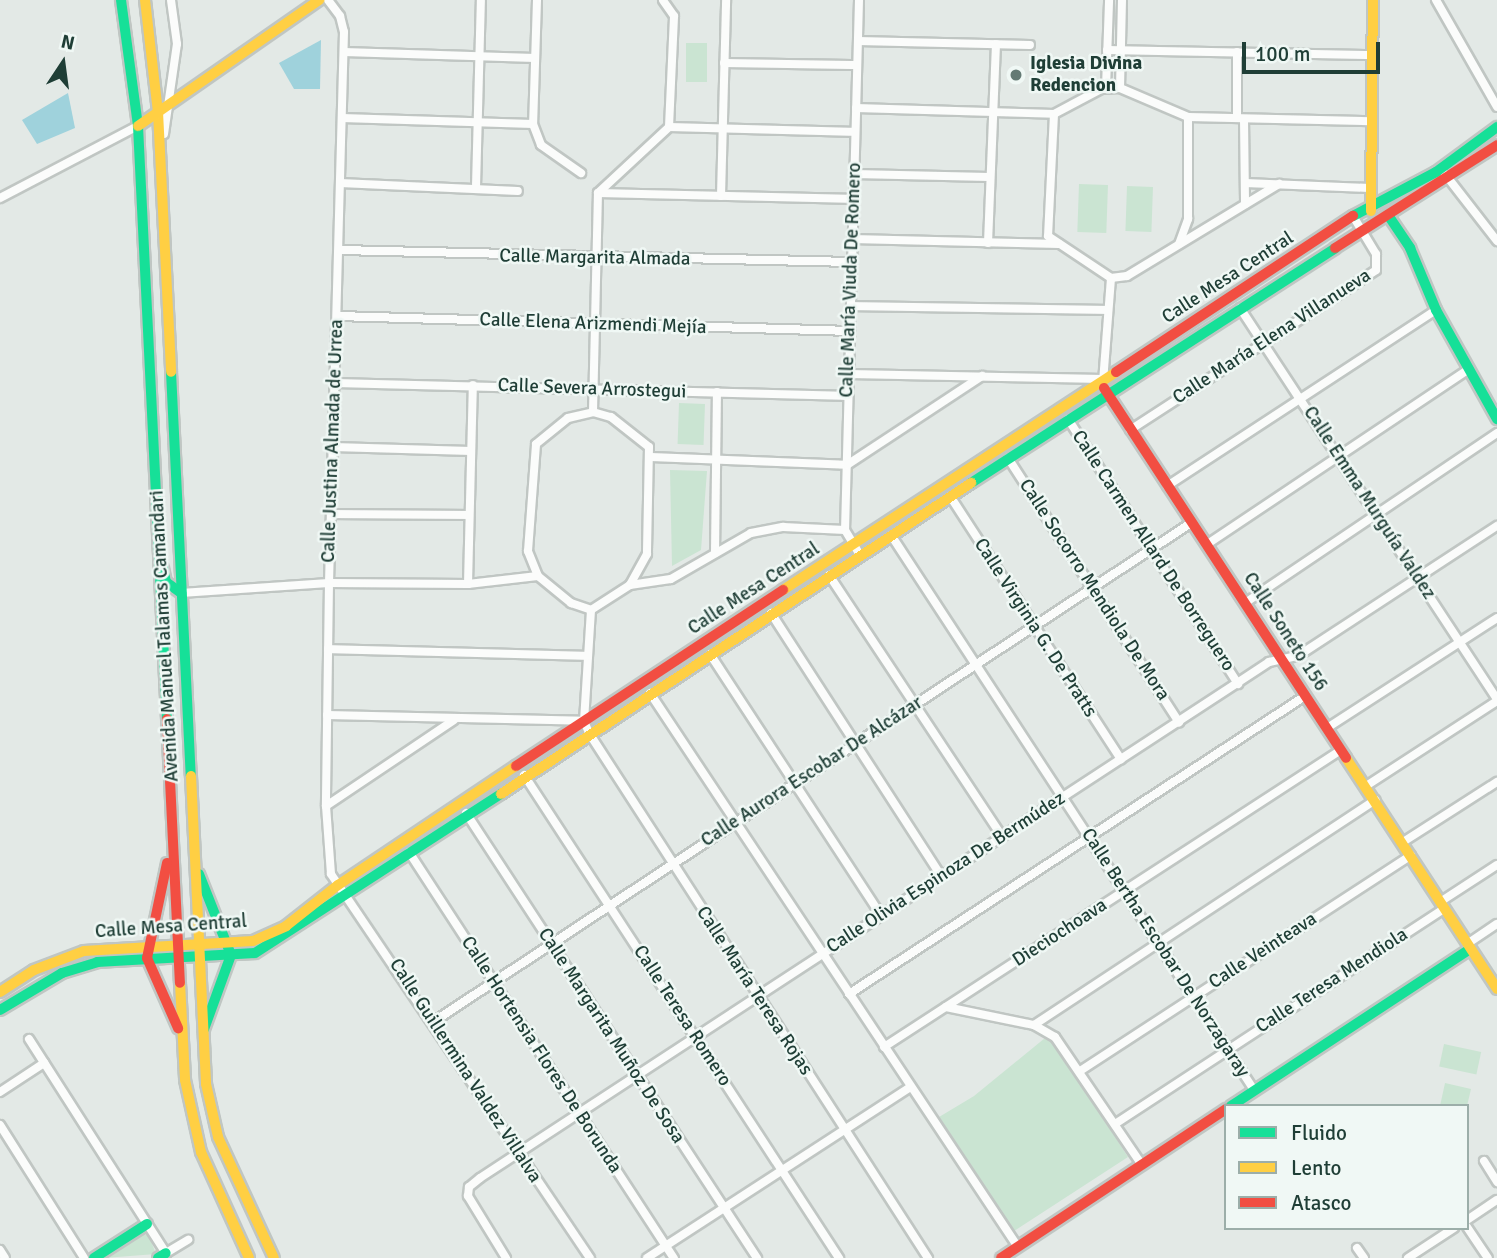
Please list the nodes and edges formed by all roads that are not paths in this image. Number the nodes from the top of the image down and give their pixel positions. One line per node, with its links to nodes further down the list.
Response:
1 (121, 0): 41 (main road, Avenida Manuel Talamas Camandari)
2 (145, 0): 32 (main road, Avenida Manuel Talamas Camandari)
3 (171, 0): 29 (street)
4 (319, 0): 29 (main road)
5 (328, 0): 20 (street, Calle Justina Almada de Urrea)
6 (481, 0): 23 (street)
7 (537, 0): 24 (street)
8 (663, 0): 42 (street)
9 (726, 0): 25 (street)
10 (859, 0): 15 (street, Calle María Viuda De Romero)
11 (1109, 0): 18 (street)
12 (1122, 0): 19 (street)
13 (1373, 0): 22 (main road)
14 (1436, 0): 30 (street)
15 (858, 41): 16 (street); 26 (street, Calle María Viuda De Romero)
16 (996, 44): 17 (street); 33 (street)
17 (1030, 45)
18 (1107, 50): 19 (street); 27 (street)
19 (1121, 50): 21 (street); 28 (street)
20 (344, 52): 23 (street); 36 (street, Calle Justina Almada de Urrea)
21 (1237, 52): 22 (street); 37 (street)
22 (1372, 55): 38 (main road)
23 (480, 56): 24 (street); 39 (street)
24 (535, 58): 40 (street)
25 (724, 63): 26 (street); 44 (street)
26 (857, 65): 31 (street, Calle María Viuda De Romero)
27 (1106, 88): 28 (street); 34 (street)
28 (1120, 88): 35 (street)
29 (168, 105): 32 (main road); 47 (street)
30 (1497, 107)
31 (856, 108): 33 (street); 45 (street, Calle María Viuda De Romero)
32 (158, 112): 41 (main road); 47 (main road, Avenida Manuel Talamas Camandari)
33 (992, 112): 34 (street); 51 (street)
34 (1054, 114): 72 (street)
35 (1188, 117): 37 (street); 73 (street)
36 (342, 118): 39 (street); 53 (street, Calle Justina Almada de Urrea)
37 (1241, 118): 38 (street); 54 (street)
38 (1370, 121): 57 (main road)
39 (477, 123): 40 (street); 56 (street)
40 (533, 124): 49 (street)
41 (138, 126): 61 (street); 117 (main road, Avenida Manuel Talamas Camandari)
42 (669, 127): 44 (street); 59 (street)
43 (1497, 127): 48 (main road, Calle Mesa Central)
44 (722, 129): 45 (street); 60 (street)
45 (855, 132): 50 (street, Calle María Viuda De Romero)
46 (1497, 145): 52 (main road, Calle Mesa Central)
47 (160, 158): 131 (main road, Avenida Manuel Talamas Camandari)
48 (1441, 169): 52 (street); 64 (main road, Calle Mesa Central)
49 (581, 173)
50 (854, 174): 51 (street); 62 (street, Calle María Viuda De Romero)
51 (989, 177): 71 (street)
52 (1448, 179): 65 (main road, Calle Mesa Central); 70 (street)
53 (340, 183): 56 (street); 74 (street, Calle Justina Almada de Urrea)
54 (1245, 183): 55 (street); 63 (street)
55 (1279, 184): 57 (street); 63 (street)
56 (476, 187): 58 (street)
57 (1369, 188): 64 (main road)
58 (518, 191)
59 (598, 193): 60 (street); 75 (street)
60 (721, 196): 62 (street)
61 (0, 198)
62 (853, 199): 69 (street, Calle María Viuda De Romero)
63 (1245, 204): 73 (street)
64 (1370, 206): 66 (main road, Calle Mesa Central); 67 (main road)
65 (1388, 215): 67 (main road, Calle Mesa Central); 81 (main road)
66 (1353, 216): 68 (street); 89 (main road, Calle Mesa Central)
67 (1372, 222): 68 (main road, Calle Mesa Central)
68 (1360, 228): 79 (main road, Calle Mesa Central); 85 (street, Calle María Elena Villanueva)
69 (852, 239): 71 (street); 76 (street, Calle María Viuda De Romero)
70 (1497, 241)
71 (988, 243): 72 (street)
72 (1059, 244): 77 (street)
73 (1179, 244): 77 (street)
74 (339, 250): 75 (street, Calle Margarita Almada); 82 (street, Calle Justina Almada de Urrea)
75 (597, 259): 76 (street, Calle Margarita Almada); 83 (street)
76 (852, 262): 78 (street, Calle María Viuda De Romero)
77 (1111, 278): 80 (street, Calle Soneto 156)
78 (851, 306): 80 (street); 84 (street, Calle María Viuda De Romero)
79 (1240, 308): 85 (street, Calle Emma Murguía Valdez); 94 (main road, Calle Mesa Central)
80 (1107, 310): 89 (street, Calle Soneto 156)
81 (1436, 310): 86 (main road); 96 (street)
82 (337, 316): 83 (street, Calle Elena Arizmendi Mejía); 90 (street, Calle Justina Almada de Urrea)
83 (595, 325): 84 (street, Calle Elena Arizmendi Mejía); 92 (street)
84 (850, 331): 87 (street, Calle María Viuda De Romero)
85 (1265, 343): 96 (street, Calle Emma Murguía Valdez); 100 (street, Calle María Elena Villanueva)
86 (1467, 370): 99 (main road); 106 (street)
87 (849, 374): 88 (street); 95 (street, Calle María Viuda De Romero)
88 (982, 376): 89 (street); 108 (street)
89 (1103, 380): 94 (main road, Calle Soneto 156); 119 (main road, Calle Mesa Central)
90 (335, 383): 91 (street, Calle Severa Arrostegui); 102 (street, Calle Justina Almada de Urrea)
91 (473, 386): 92 (street, Calle Severa Arrostegui); 103 (street)
92 (594, 392): 93 (street, Calle Severa Arrostegui); 97 (street)
93 (717, 392): 95 (street, Calle Severa Arrostegui); 107 (street)
94 (1106, 394): 98 (main road, Calle Mesa Central); 100 (main road, Calle Soneto 156)
95 (848, 397): 108 (street, Calle María Viuda De Romero)
96 (1302, 401): 106 (street, Calle Emma Murguía Valdez); 109 (street)
97 (593, 412): 104 (street); 125 (street)
98 (1068, 419): 105 (main road, Calle Mesa Central); 121 (street, Calle Carmen Allard De Borreguero)
99 (1497, 419)
100 (1130, 430): 109 (main road, Calle Soneto 156)
101 (1497, 433): 112 (street)
102 (333, 447): 103 (street); 111 (street, Calle Justina Almada de Urrea)
103 (471, 451): 113 (street)
104 (650, 457): 107 (street); 129 (street)
105 (1009, 458): 110 (main road, Calle Mesa Central); 130 (street, Calle Socorro Mendiola De Mora)
106 (1340, 458): 112 (street, Calle Emma Murguía Valdez); 120 (street)
107 (717, 460): 108 (street); 122 (street)
108 (846, 465): 116 (street, Calle María Viuda De Romero)
109 (1167, 486): 114 (main road, Calle Soneto 156)
110 (950, 496): 118 (main road, Calle Mesa Central); 136 (street, Calle Virginia G. De Pratts)
111 (331, 514): 113 (street); 127 (street, Calle Justina Almada de Urrea)
112 (1377, 514): 126 (street, Calle Emma Murguía Valdez); 132 (street)
113 (469, 515): 128 (street)
114 (1191, 523): 120 (main road, Calle Soneto 156); 121 (street, Calle Aurora Escobar De Alcázar)
115 (1497, 526): 126 (street, Calle Olivia Espinoza De Bermúdez)
116 (845, 530): 119 (street, Calle María Viuda De Romero); 122 (street)
117 (156, 534): 131 (main road); 170 (main road, Avenida Manuel Talamas Camandari)
118 (891, 534): 123 (main road, Calle Mesa Central); 142 (street, Calle Bertha Escobar De Norzagaray)
119 (853, 545): 123 (street, Calle María Viuda De Romero); 150 (main road, Calle Mesa Central)
120 (1206, 545): 132 (main road, Calle Soneto 156)
121 (1150, 549): 130 (street, Calle Aurora Escobar De Alcázar); 143 (street, Calle Carmen Allard De Borreguero)
122 (715, 553): 129 (street)
123 (860, 555): 124 (main road, Calle Mesa Central)
124 (829, 575): 134 (main road, Calle Mesa Central); 147 (street)
125 (538, 576): 128 (street); 133 (street)
126 (1417, 578): 137 (street, Calle Emma Murguía Valdez); 141 (street, Calle Olivia Espinoza De Bermúdez)
127 (329, 583): 128 (street); 131 (street); 138 (street, Calle Justina Almada de Urrea)
128 (468, 584)
129 (630, 585): 133 (street)
130 (1091, 589): 136 (street, Calle Aurora Escobar De Alcázar); 151 (street, Calle Socorro Mendiola De Mora)
131 (181, 593): 169 (main road, Avenida Manuel Talamas Camandari)
132 (1245, 603): 141 (main road, Calle Soneto 156)
133 (591, 610): 140 (street)
134 (771, 613): 139 (main road, Calle Mesa Central); 154 (street)
135 (1497, 618): 137 (street)
136 (1034, 626): 142 (street, Calle Aurora Escobar De Alcázar); 156 (street, Calle Virginia G. De Pratts)
137 (1461, 643): 146 (street, Calle Emma Murguía Valdez); 152 (street)
138 (328, 649): 140 (street); 148 (street, Calle Justina Almada de Urrea)
139 (710, 654): 144 (main road, Calle Mesa Central); 159 (street)
140 (588, 656): 150 (street)
141 (1283, 661): 143 (street, Calle Olivia Espinoza De Bermúdez); 145 (main road, Calle Soneto 156)
142 (974, 665): 147 (street, Calle Aurora Escobar De Alcázar); 161 (street, Calle Bertha Escobar De Norzagaray)
143 (1238, 684): 151 (street, Calle Olivia Espinoza De Bermúdez)
144 (650, 693): 153 (main road, Calle Mesa Central); 165 (street)
145 (1306, 696): 152 (main road, Calle Soneto 156); 167 (street)
146 (1497, 700): 160 (street)
147 (916, 704): 154 (street, Calle Aurora Escobar De Alcázar); 166 (street)
148 (327, 715): 149 (street); 163 (street, Calle Justina Almada de Urrea)
149 (454, 720): 150 (street); 163 (street)
150 (584, 722): 153 (street, Calle María Teresa Rojas); 176 (main road, Calle Mesa Central)
151 (1179, 722): 156 (street, Calle Olivia Espinoza De Bermúdez)
152 (1326, 728): 155 (main road, Calle Soneto 156)
153 (589, 733): 157 (main road, Calle Mesa Central); 173 (street, Calle María Teresa Rojas)
154 (856, 744): 159 (street, Calle Aurora Escobar De Alcázar); 175 (street)
155 (1341, 750): 160 (main road, Calle Soneto 156); 177 (street, Dieciochoava)
156 (1121, 759): 161 (street, Calle Olivia Espinoza De Bermúdez)
157 (524, 775): 164 (main road, Calle Mesa Central); 179 (street, Calle Teresa Romero)
158 (1497, 782): 168 (street)
159 (797, 783): 165 (street, Calle Aurora Escobar De Alcázar); 180 (street)
160 (1366, 786): 162 (main road, Calle Soneto 156)
161 (1062, 797): 166 (street, Calle Olivia Espinoza De Bermúdez); 167 (street, Calle Bertha Escobar De Norzagaray)
162 (1375, 800): 168 (main road, Calle Soneto 156); 184 (street)
163 (326, 806): 176 (street, Calle Justina Almada de Urrea)
164 (466, 813): 171 (main road, Calle Mesa Central); 183 (street, Calle Margarita Muñoz De Sosa)
165 (736, 822): 173 (street, Calle Aurora Escobar De Alcázar); 189 (street)
166 (1002, 836): 175 (street, Calle Olivia Espinoza De Bermúdez)
167 (1090, 836): 177 (street, Calle Bertha Escobar De Norzagaray); 198 (street)
168 (1402, 842): 172 (main road, Calle Soneto 156)
169 (192, 846): 182 (main road); 188 (main road, Avenida Manuel Talamas Camandari)
170 (170, 847): 185 (main road, Avenida Manuel Talamas Camandari); 186 (main road)
171 (409, 852): 176 (main road, Calle Mesa Central); 195 (street, Calle Hortensia Flores De Borunda)
172 (1411, 855): 178 (main road, Calle Soneto 156); 200 (street, Calle Veinteava)
173 (671, 864): 179 (street, Calle Aurora Escobar De Alcázar); 199 (street, Calle María Teresa Rojas)
174 (1497, 865): 178 (street, Calle Teresa Mendiola)
175 (941, 876): 180 (street, Calle Olivia Espinoza De Bermúdez)
176 (342, 889): 182 (main road, Calle Mesa Central); 190 (main road, Calle Mesa Central); 203 (street, Calle Guillermina Valdez Villalva)
177 (1124, 891): 184 (street, Calle Bertha Escobar De Norzagaray); 201 (street, Dieciochoava)
178 (1442, 905): 187 (main road, Calle Soneto 156); 210 (street, Calle Teresa Mendiola)
179 (609, 906): 183 (street, Calle Aurora Escobar De Alcázar); 207 (street, Calle Teresa Romero)
180 (881, 915): 189 (street, Calle Olivia Espinoza De Bermúdez)
181 (1497, 924): 187 (street)
182 (230, 943): 188 (main road, Calle Mesa Central); 190 (main road)
183 (551, 944): 195 (street, Calle Aurora Escobar De Alcázar); 213 (street, Calle Margarita Muñoz De Sosa)
184 (1158, 944): 200 (street, Calle Bertha Escobar De Norzagaray); 204 (street)
185 (176, 945): 186 (main road, Calle Mesa Central); 188 (main road, Calle Mesa Central); 191 (main road, Avenida Manuel Talamas Camandari)
186 (147, 946): 192 (main road); 193 (main road, Calle Mesa Central)
187 (1468, 946): 196 (main road, Calle Soneto 156); 215 (main road)
188 (198, 950): 190 (main road, Calle Mesa Central); 191 (main road, Calle Mesa Central); 205 (main road, Avenida Manuel Talamas Camandari)
189 (822, 954): 198 (street); 199 (street, Calle Olivia Espinoza De Bermúdez)
190 (231, 955): 205 (main road)
191 (177, 957): 192 (main road, Calle Mesa Central); 206 (main road, Avenida Manuel Talamas Camandari)
192 (147, 958): 194 (main road, Calle Mesa Central); 206 (main road)
193 (57, 960): 194 (main road); 197 (main road, Calle Mesa Central)
194 (62, 973): 202 (main road, Calle Mesa Central)
195 (493, 982): 203 (street, Calle Aurora Escobar De Alcázar); 219 (street, Calle Hortensia Flores De Borunda)
196 (1497, 989)
197 (0, 992)
198 (849, 994): 209 (street)
199 (757, 996): 207 (street, Calle Olivia Espinoza De Bermúdez); 222 (street, Calle María Teresa Rojas)
200 (1192, 998): 210 (street, Calle Bertha Escobar De Norzagaray); 212 (street, Calle Veinteava)
201 (946, 1007): 204 (street); 209 (street, Dieciochoava)
202 (0, 1010)
203 (433, 1022): 223 (street, Calle Guillermina Valdez Villalva)
204 (1034, 1025): 212 (street)
205 (202, 1034): 244 (main road, Avenida Manuel Talamas Camandari)
206 (181, 1035): 243 (main road, Avenida Manuel Talamas Camandari)
207 (695, 1036): 213 (street, Calle Olivia Espinoza De Bermúdez); 226 (street, Calle Teresa Romero)
208 (29, 1039): 211 (street)
209 (884, 1047): 214 (street)
210 (1226, 1050): 215 (street, Calle Bertha Escobar De Norzagaray); 220 (street, Calle Teresa Mendiola)
211 (44, 1063): 216 (street); 231 (street)
212 (1080, 1071): 220 (street)
213 (637, 1074): 219 (street, Calle Olivia Espinoza De Bermúdez); 229 (street, Calle Margarita Muñoz De Sosa)
214 (910, 1087): 222 (street); 236 (street)
215 (1254, 1090): 217 (main road)
216 (0, 1092)
217 (1234, 1104)
218 (1224, 1110): 225 (main road)
219 (579, 1112): 223 (street, Calle Olivia Espinoza De Bermúdez); 235 (street, Calle Hortensia Flores De Borunda)
220 (1115, 1124): 225 (street)
221 (0, 1125): 241 (street)
222 (844, 1130): 226 (street); 251 (street, Calle María Teresa Rojas)
223 (518, 1152): 245 (street, Calle Olivia Espinoza De Bermúdez); 246 (street, Calle Guillermina Valdez Villalva)
224 (1484, 1161): 227 (street)
225 (1142, 1165): 236 (main road)
226 (781, 1170): 229 (street); 250 (street, Calle Teresa Romero)
227 (1497, 1182)
228 (1497, 1200): 230 (street)
229 (724, 1207): 235 (street); 249 (street, Calle Margarita Muñoz De Sosa)
230 (1469, 1219)
231 (147, 1224): 239 (street); 242 (main road)
232 (1451, 1230): 254 (street)
233 (1469, 1230): 255 (street)
234 (188, 1240): 239 (street)
235 (666, 1246): 247 (street); 248 (street, Calle Hortensia Flores De Borunda)
236 (1018, 1247): 252 (main road)
237 (1357, 1248): 253 (street)
238 (0, 1250): 240 (street)
239 (162, 1255)
240 (5, 1258)
241 (84, 1258)
242 (94, 1258)
243 (249, 1258)
244 (274, 1258)
245 (506, 1258)
246 (590, 1258)
247 (647, 1258)
248 (674, 1258)
249 (757, 1258)
250 (839, 1258)
251 (928, 1258)
252 (1001, 1258)
253 (1364, 1258)
254 (1408, 1258)
255 (1488, 1258)

